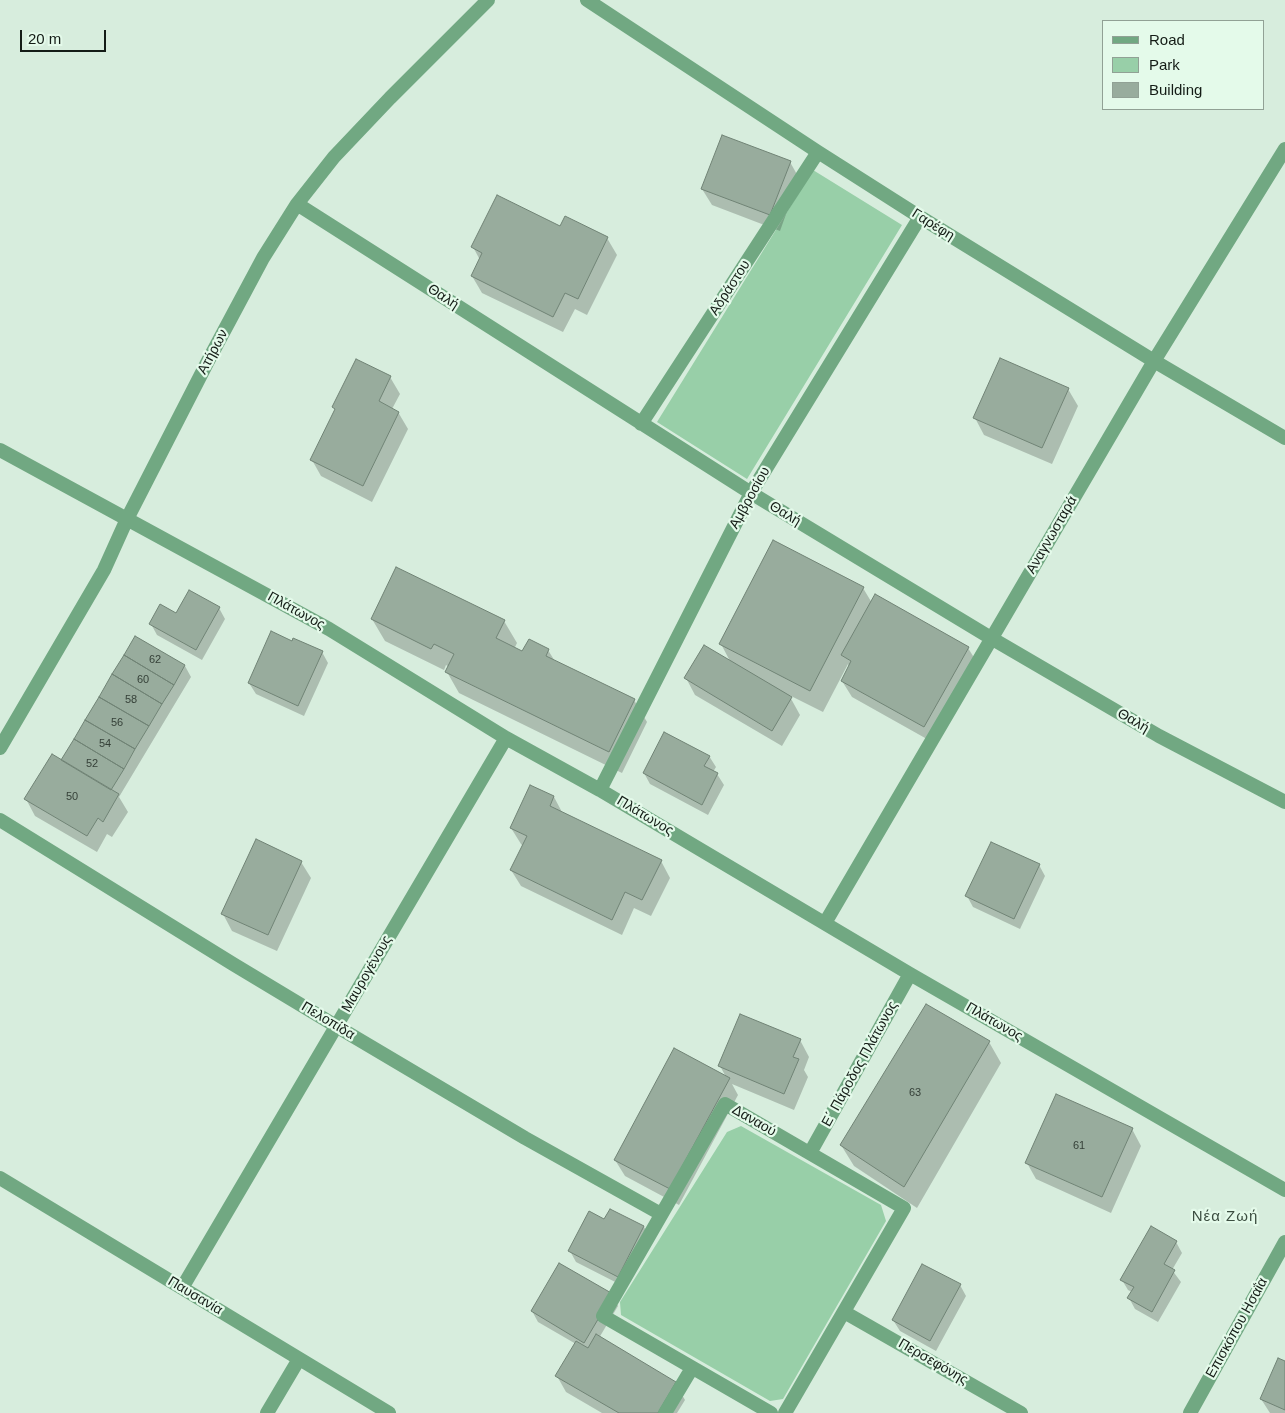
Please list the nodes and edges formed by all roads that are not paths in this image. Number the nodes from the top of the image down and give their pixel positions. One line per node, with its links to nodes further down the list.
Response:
1 (488, 0): 5 (street, Ατήρων)
2 (587, 0): 4 (street, Γαρέφη)
3 (1285, 149): 7 (street, Αναγνωσταρά)
4 (818, 152): 6 (street, Γαρέφη); 8 (street, Αδράστου)
5 (297, 204): 8 (street, Θαλή); 12 (street, Ατήρων)
6 (920, 217): 7 (street, Γαρέφη); 11 (street, Αμβροσίου)
7 (1154, 361): 9 (street, Γαρέφη); 13 (street, Αναγνωσταρά)
8 (641, 424): 11 (street, Θαλή)
9 (1285, 438)
10 (0, 450): 12 (street, Πλάτωνος)
11 (751, 493): 13 (street, Θαλή); 16 (street, Αμβροσίου)
12 (127, 519): 14 (street, Πλάτωνος); 15 (street, Ατήρων)
13 (991, 638): 17 (street, Θαλή); 19 (street, Αναγνωσταρά)
14 (506, 738): 16 (street, Πλάτωνος); 21 (street, Μαυρογένους)
15 (0, 748)
16 (600, 790): 19 (street, Πλάτωνος)
17 (1285, 802)
18 (0, 820): 21 (street, Πελοπίδα)
19 (824, 923): 20 (street, Πλάτωνος)
20 (910, 974): 22 (street, Ε΄ Πάροδος Πλάτωνος); 24 (street, Πλάτωνος)
21 (336, 1026): 25 (street, Πελοπίδα); 27 (street, Μαυρογένους)
22 (810, 1153): 25 (street, Δαναού); 28 (street, Δαναού)
23 (0, 1178): 27 (street, Παυσανία)
24 (1285, 1190)
25 (661, 1214): 30 (street, Δαναού)
26 (1285, 1242): 37 (street, Επισκόπου Ησαΐα)
27 (182, 1288): 29 (street, Παυσανία)
28 (844, 1312): 35 (street, Δαναού); 36 (street, Περσεφόνης)
29 (299, 1359): 31 (street); 32 (street, Παυσανία)
30 (692, 1368): 33 (street); 34 (street, Δαναού)
31 (267, 1413)
32 (389, 1413)
33 (665, 1413)
34 (771, 1413)
35 (785, 1413)
36 (1022, 1413)
37 (1190, 1413)

